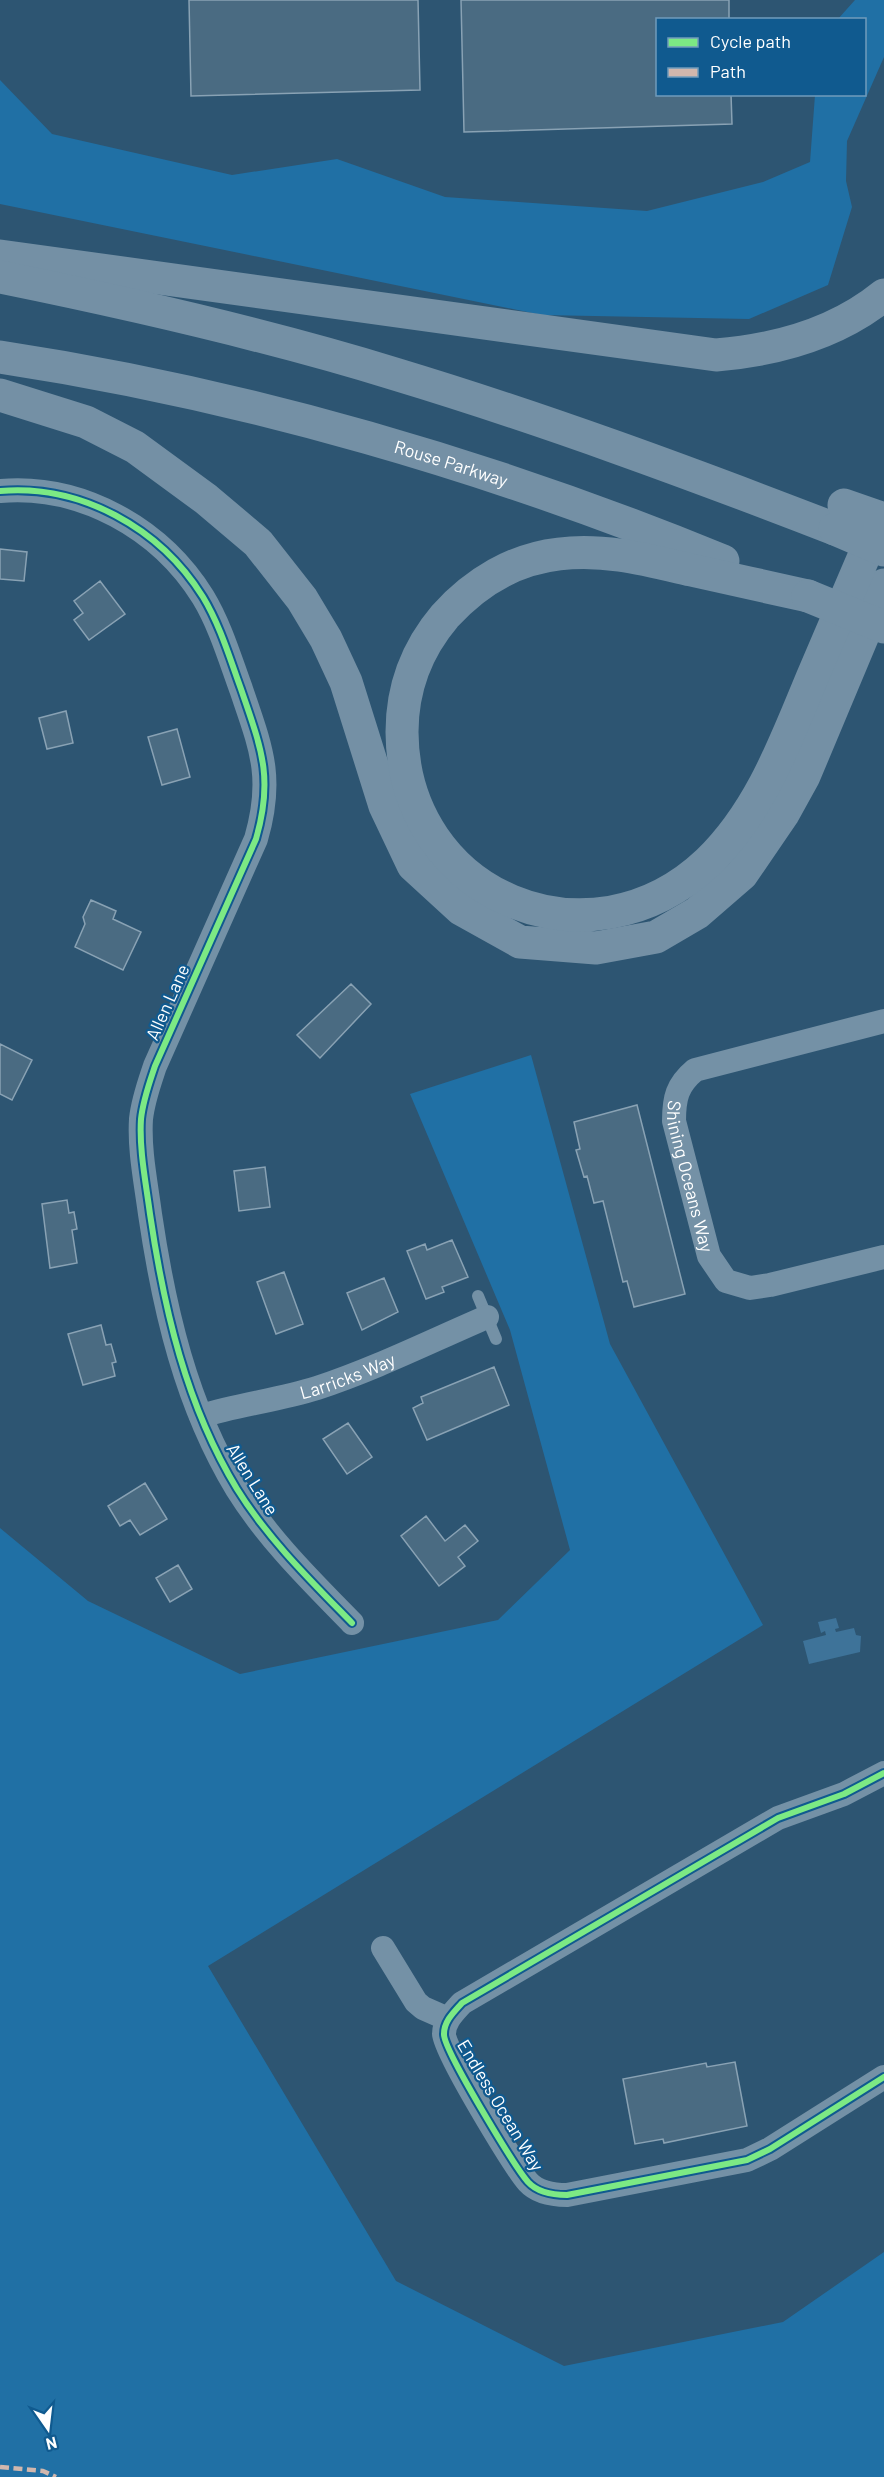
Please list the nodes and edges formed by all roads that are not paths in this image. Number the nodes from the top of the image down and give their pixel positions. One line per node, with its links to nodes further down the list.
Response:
1 (0, 256): 3 (main road)
2 (0, 277): 8 (main road)
3 (884, 295)
4 (0, 357): 12 (main road, Rouse Parkway)
5 (0, 395): 11 (main road)
6 (0, 491): 17 (street, Allen Lane)
7 (884, 509): 12 (main road)
8 (839, 517): 9 (main road, bridge); 10 (main road, bridge)
9 (884, 519)
10 (884, 549)
11 (884, 585)
12 (808, 596): 13 (main road, Rouse Parkway, bridge)
13 (884, 627)
14 (884, 1021): 15 (street, Shining Oceans Way)
15 (884, 1257)
16 (487, 1317): 17 (street, Larricks Way)
17 (201, 1416): 18 (street, Allen Lane)
18 (352, 1623)
19 (884, 1773): 21 (street, Endless Ocean Way)
20 (383, 1948): 21 (street)
21 (448, 2019): 22 (street, Endless Ocean Way)
22 (884, 2077)

